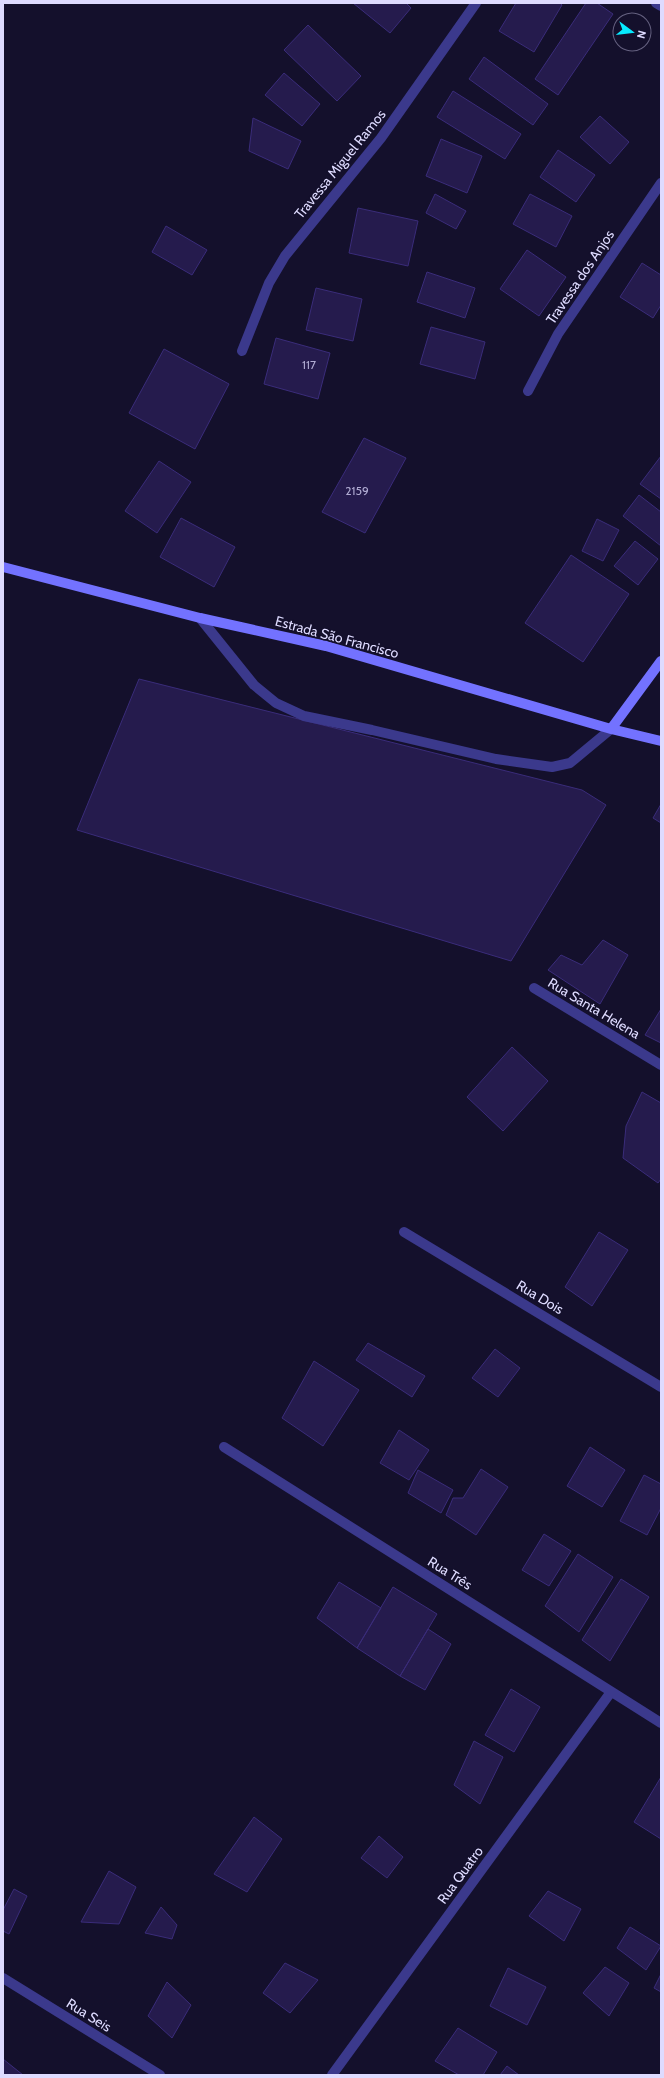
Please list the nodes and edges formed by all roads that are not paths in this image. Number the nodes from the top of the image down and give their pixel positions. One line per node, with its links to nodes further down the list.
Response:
1 (476, 3): 5 (street, Travessa Miguel Ramos)
2 (656, 3): 3 (street)
3 (661, 6)
4 (661, 183): 6 (street, Travessa dos Anjos)
5 (242, 352)
6 (528, 391)
7 (3, 567): 8 (street, Estrada São Francisco)
8 (200, 618): 10 (street, Estrada São Francisco); 10 (street)
9 (661, 661): 10 (street)
10 (612, 729): 11 (street, Estrada São Francisco)
11 (661, 741)
12 (534, 988): 13 (street, Rua Santa Helena)
13 (661, 1065)
14 (404, 1232): 15 (street, Rua Dois)
15 (661, 1387)
16 (224, 1447): 17 (street, Rua Três)
17 (611, 1692): 18 (street, Rua Três); 21 (street, Rua Quatro)
18 (661, 1723)
19 (3, 1978): 20 (street, Rua Seis)
20 (160, 2075)
21 (332, 2075)

